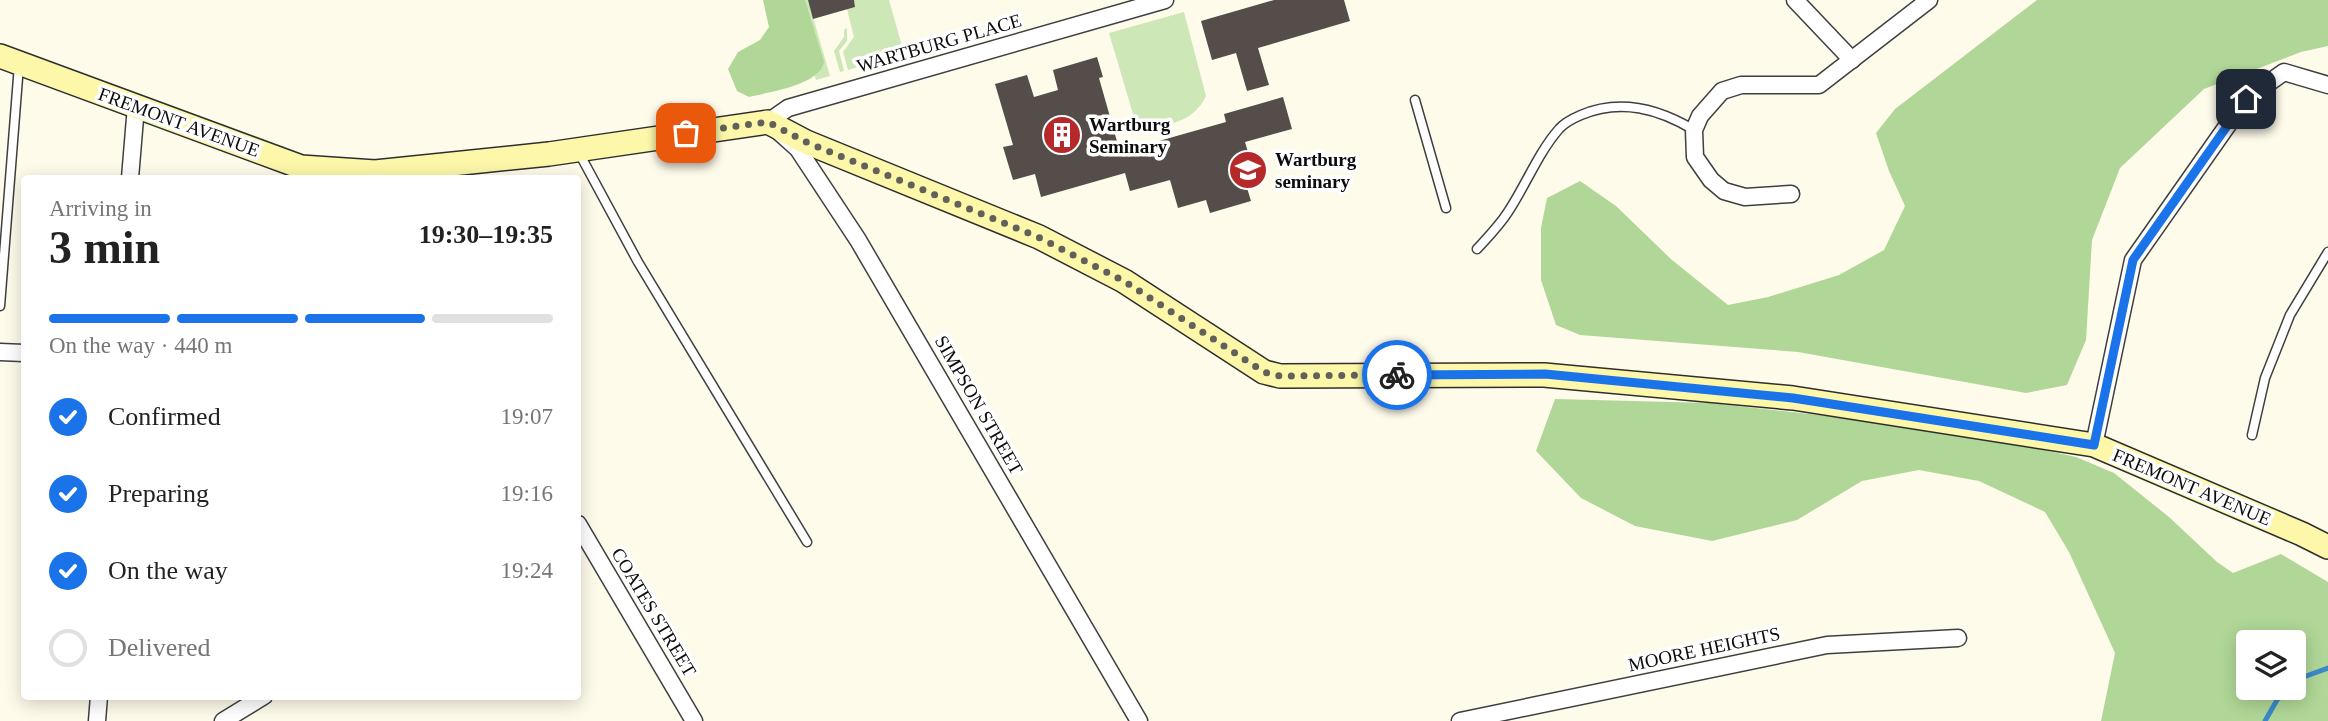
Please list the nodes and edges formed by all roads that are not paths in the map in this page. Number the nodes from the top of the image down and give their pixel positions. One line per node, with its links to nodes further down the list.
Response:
1 (1165, 0): 9 (street, WARTBURG PLACE)
2 (1795, 0): 5 (street)
3 (1929, 0): 5 (street)
4 (9, 59): 8 (main road, FREMONT AVENUE); 18 (lane)
5 (1852, 60): 10 (street)
6 (2328, 85): 22 (street)
7 (1415, 100): 15 (lane)
8 (136, 106): 12 (street); 13 (main road, FREMONT AVENUE)
9 (768, 122): 11 (main road, FREMONT AVENUE); 22 (main road, FREMONT AVENUE); 32 (street, SIMPSON STREET)
10 (1694, 130): 14 (street); 16 (lane)
11 (577, 149): 13 (main road, FREMONT AVENUE); 24 (lane)
12 (130, 175)
13 (376, 175)
14 (1791, 194)
15 (1446, 208)
16 (1477, 249)
17 (2328, 253): 21 (lane)
18 (0, 306)
19 (0, 352): 20 (street)
20 (21, 353)
21 (2252, 435)
22 (2094, 445): 25 (main road, FREMONT AVENUE)
23 (581, 529): 31 (street, COATES STREET)
24 (807, 542)
25 (2328, 547)
26 (1958, 638): 33 (street, MOORE HEIGHTS)
27 (99, 700): 29 (street)
28 (257, 700): 30 (street)
29 (97, 721)
30 (223, 721)
31 (694, 721)
32 (1139, 721)
33 (1461, 721)

